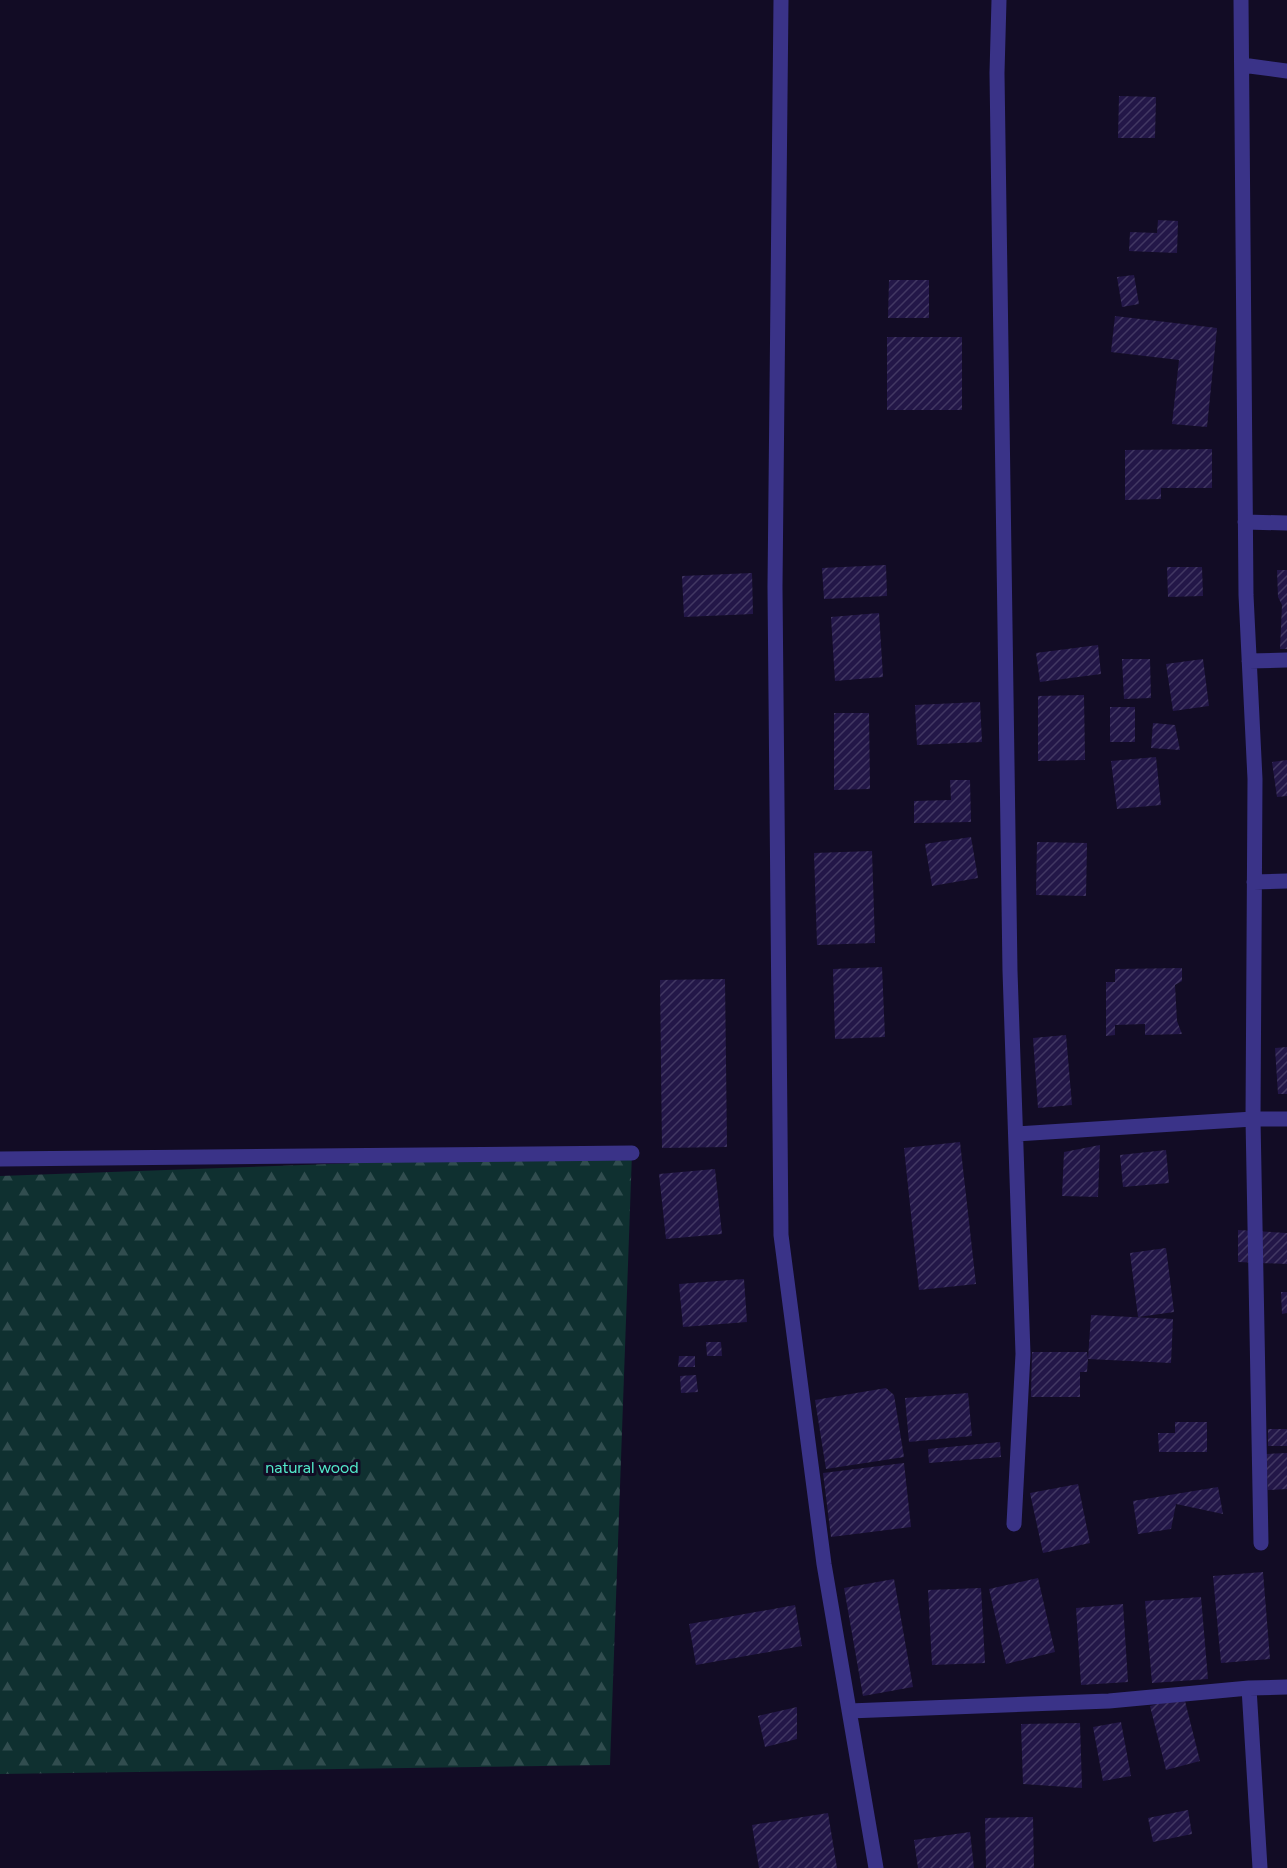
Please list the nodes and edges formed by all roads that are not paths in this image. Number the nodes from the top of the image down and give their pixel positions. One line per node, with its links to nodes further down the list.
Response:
1 (781, 0): 21 (street)
2 (999, 0): 14 (street)
3 (1241, 0): 4 (street)
4 (1242, 64): 5 (street); 6 (street)
5 (1287, 71)
6 (1245, 522): 7 (street); 9 (street)
7 (1287, 523)
8 (1287, 660): 9 (street)
9 (1249, 661): 11 (street)
10 (1287, 881): 11 (street)
11 (1254, 882): 12 (street)
12 (1253, 1119): 13 (street); 14 (street); 18 (street)
13 (1287, 1119)
14 (1016, 1134): 17 (street)
15 (632, 1153): 16 (street)
16 (0, 1159)
17 (1014, 1524)
18 (1261, 1543)
19 (1287, 1687): 20 (street)
20 (1249, 1688): 21 (street); 23 (street)
21 (849, 1711): 22 (street)
22 (876, 1868)
23 (1260, 1868)

